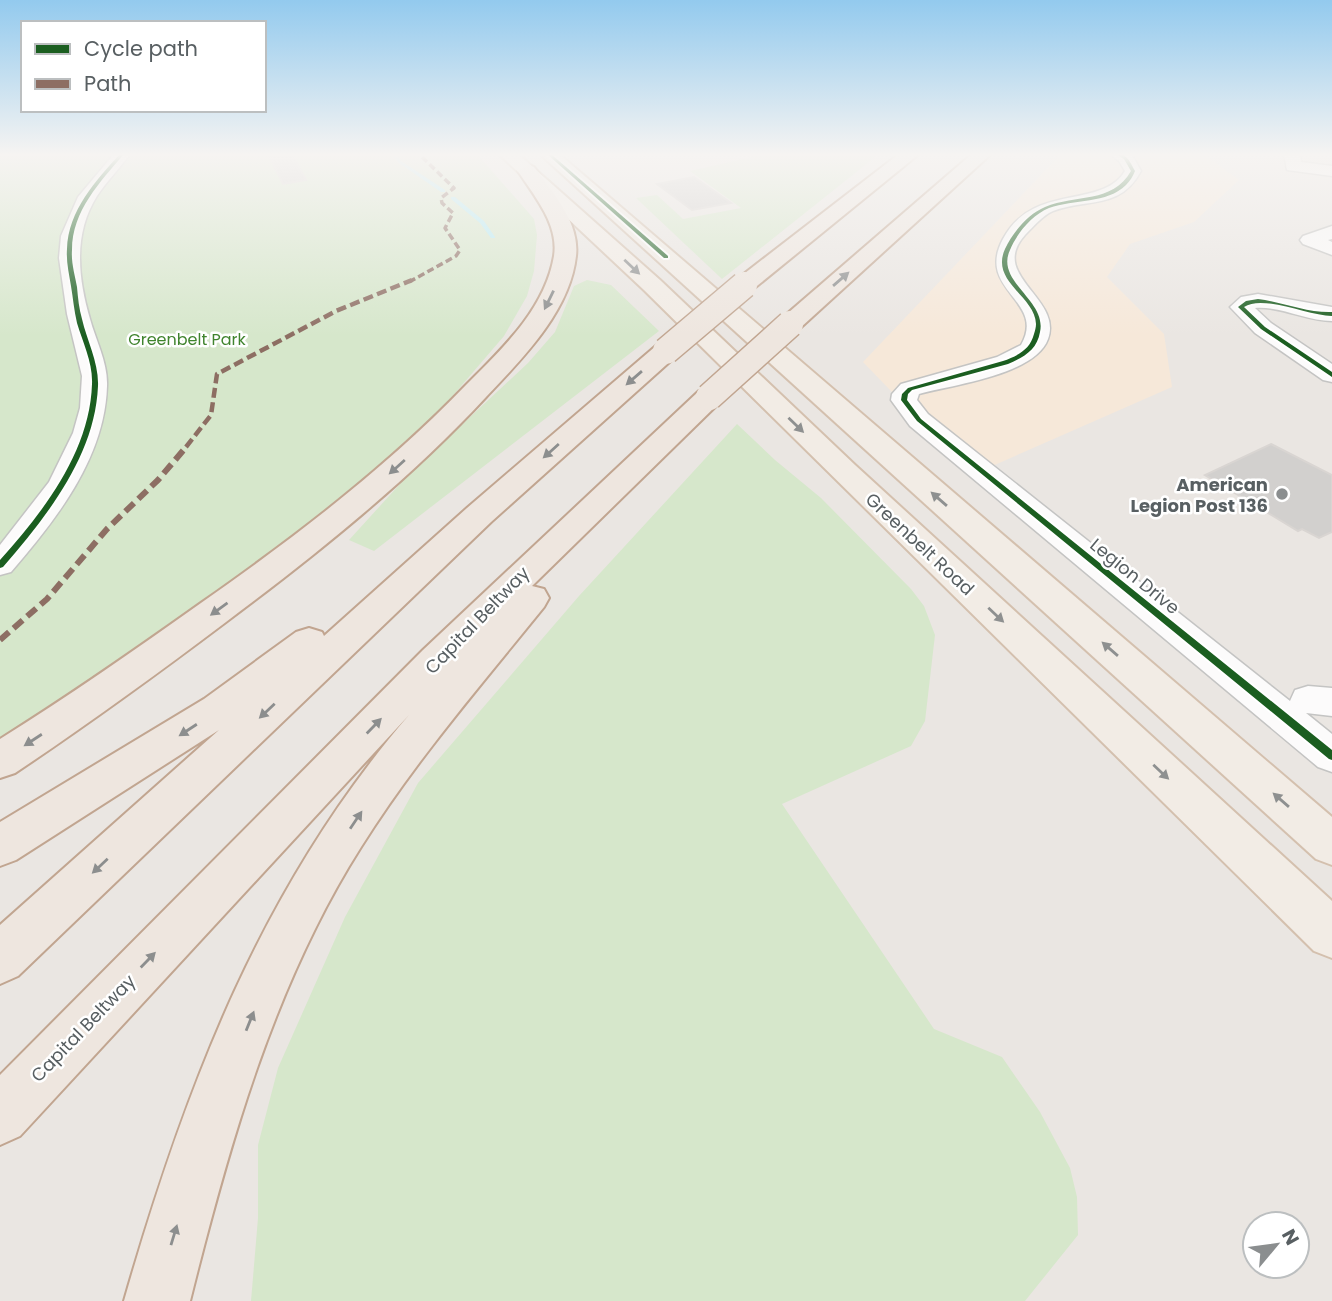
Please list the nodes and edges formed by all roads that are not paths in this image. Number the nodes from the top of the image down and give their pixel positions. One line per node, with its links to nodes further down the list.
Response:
1 (79, 215): 14 (street)
2 (555, 215): 16 (highway, one-way to 16)
3 (583, 215): 19 (main road, Greenbelt Road, one-way to 19)
4 (593, 215): 17 (main road, one-way to 4)
5 (832, 215): 13 (highway, one-way to 13, bridge)
6 (915, 215): 12 (highway, Capital Beltway, one-way to 6, bridge)
7 (1035, 215): 15 (street, Legion Drive)
8 (1332, 232): 9 (street)
9 (1332, 249)
10 (1331, 318): 11 (street)
11 (1332, 375)
12 (652, 449): 21 (highway, Capital Beltway, one-way to 12); 22 (highway, one-way to 12)
13 (479, 515): 18 (highway, one-way to 18); 20 (highway, one-way to 20)
14 (0, 565)
15 (1332, 756)
16 (0, 761)
17 (1332, 845)
18 (0, 846)
19 (1332, 934)
20 (0, 960)
21 (0, 1116)
22 (157, 1301)

